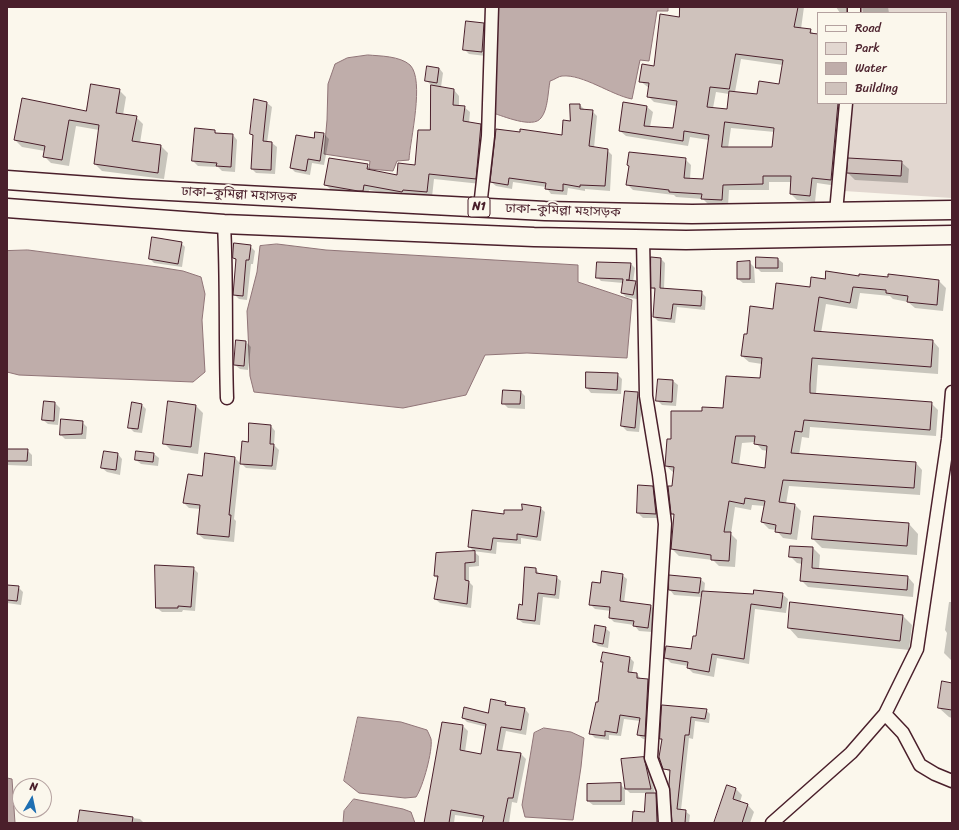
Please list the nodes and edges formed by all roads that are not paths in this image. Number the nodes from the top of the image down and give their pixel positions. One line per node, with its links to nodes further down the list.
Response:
1 (492, 7): 5 (street)
2 (846, 104): 8 (street)
3 (7, 180): 4 (highway, ঢাকা–কুমিল্লা মহাসড়ক / N1)
4 (132, 189): 5 (highway, ঢাকা–কুমিল্লা মহাসড়ক / N1); 9 (highway)
5 (480, 207): 8 (highway, ঢাকা–কুমিল্লা মহাসড়ক / N1)
6 (7, 208): 9 (highway, ঢাকা–কুমিল্লা মহাসড়ক / N1)
7 (952, 210): 8 (highway, ঢাকা–কুমিল্লা মহাসড়ক / N1)
8 (836, 212)
9 (132, 216): 10 (highway, ঢাকা–কুমিল্লা মহাসড়ক / N1)
10 (224, 224): 12 (highway, ঢাকা–কুমিল্লা মহাসড়ক / N1); 14 (street)
11 (952, 235): 12 (highway, ঢাকা–কুমিল্লা মহাসড়ক / N1)
12 (643, 239): 17 (street)
13 (952, 392): 15 (street)
14 (228, 398)
15 (884, 714): 16 (street); 18 (street)
16 (952, 781)
17 (665, 823)
18 (772, 823)

